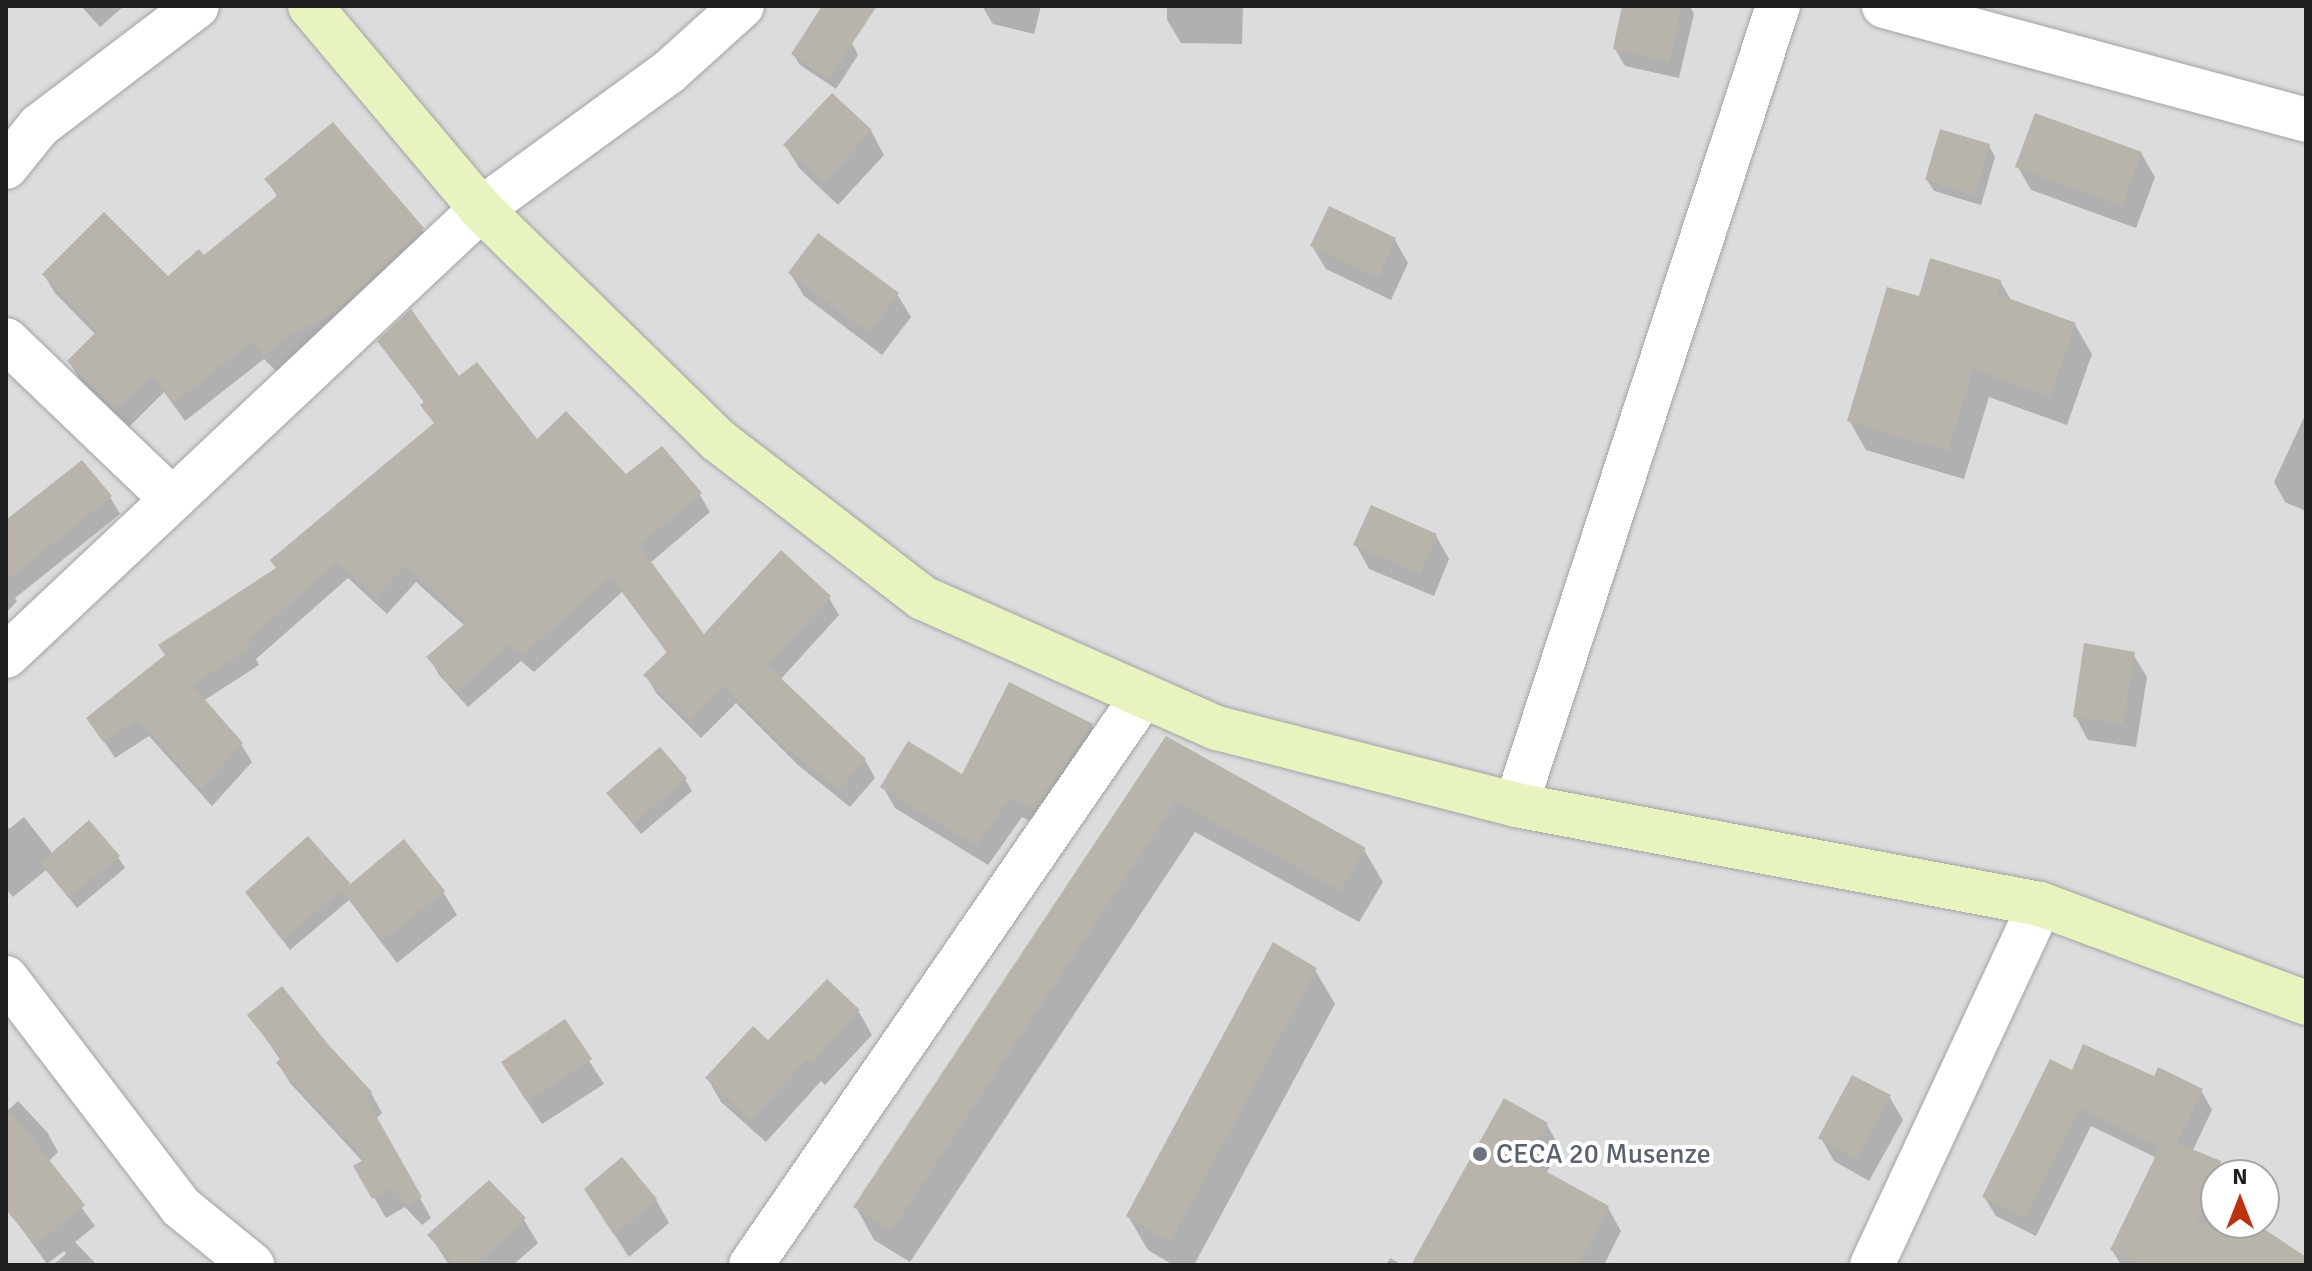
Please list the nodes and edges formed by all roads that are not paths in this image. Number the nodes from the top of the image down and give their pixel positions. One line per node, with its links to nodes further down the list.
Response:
1 (197, 6): 7 (street)
2 (310, 6): 8 (street)
3 (742, 6): 8 (street)
4 (1778, 6): 13 (street)
5 (1884, 6): 6 (street)
6 (2306, 120)
7 (6, 167)
8 (481, 209): 10 (street); 12 (street)
9 (6, 340): 10 (street)
10 (172, 499): 11 (street)
11 (6, 656)
12 (1143, 696): 13 (street); 18 (street)
13 (1516, 805): 14 (street)
14 (2040, 904): 16 (street); 19 (street)
15 (6, 978): 17 (street)
16 (2306, 1003)
17 (252, 1265)
18 (751, 1265)
19 (1872, 1265)

